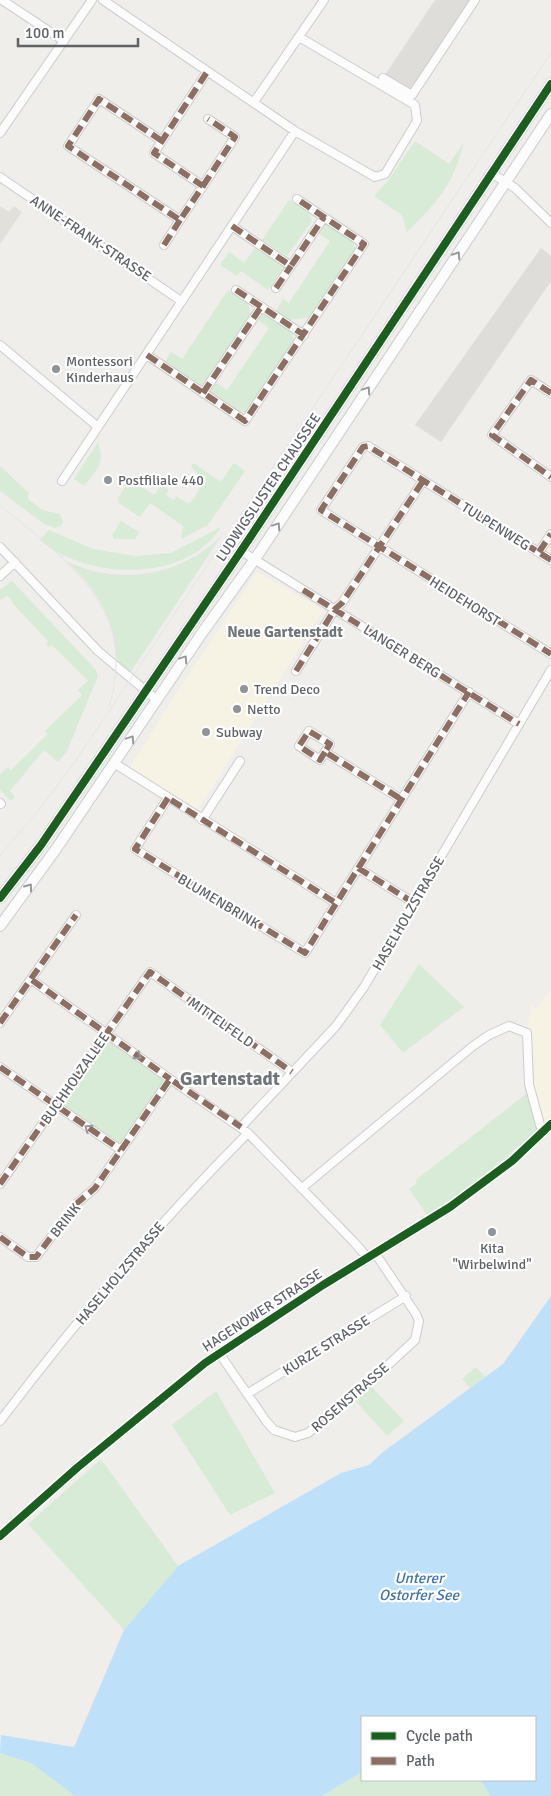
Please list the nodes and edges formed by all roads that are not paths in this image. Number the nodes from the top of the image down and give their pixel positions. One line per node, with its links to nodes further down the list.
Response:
1 (2, 0): 7 (street)
2 (92, 0): 7 (street)
3 (103, 0): 8 (street)
4 (324, 0): 6 (street)
5 (475, 0): 9 (street)
6 (299, 37): 11 (street); 14 (street)
7 (64, 41): 15 (street)
8 (208, 72): 11 (street); 16 (street)
9 (383, 78)
10 (551, 84): 17 (street, LUDWIGSLUSTER CHAUSSEE)
11 (254, 102): 14 (street)
12 (551, 114): 19 (street, LUDWIGSLUSTER CHAUSSEE)
13 (208, 119): 20 (street)
14 (296, 131): 25 (street)
15 (0, 133)
16 (162, 141): 20 (street); 23 (street)
17 (492, 173): 19 (street); 45 (street, LUDWIGSLUSTER CHAUSSEE)
18 (0, 176): 30 (street, ANNE-FRANK-STRASSE)
19 (505, 182): 24 (street); 47 (street, LUDWIGSLUSTER CHAUSSEE, one-way to 19)
20 (203, 186): 23 (street)
21 (297, 199): 22 (street)
22 (324, 217): 27 (street); 32 (street)
23 (180, 220): 26 (street)
24 (551, 223)
25 (232, 226): 27 (street); 30 (street)
26 (164, 244)
27 (291, 266): 28 (street)
28 (276, 288)
29 (236, 290): 31 (street)
30 (181, 301): 34 (street)
31 (261, 307): 32 (street); 35 (street)
32 (304, 335): 35 (street)
33 (0, 345): 37 (street)
34 (147, 354): 35 (street); 37 (street)
35 (203, 393)
36 (551, 394): 38 (street)
37 (98, 427): 39 (street)
38 (551, 477)
39 (62, 481)
40 (423, 481): 41 (street, HEIDEHORST); 44 (street); 44 (street, HEIDEHORST)
41 (454, 500): 46 (street, TULPENWEG)
42 (551, 534): 46 (street, TULPENWEG)
43 (0, 547): 49 (street)
44 (379, 547): 51 (street); 52 (street, HEIDEHORST)
45 (241, 551): 47 (street, LANGER BERG); 55 (street, LUDWIGSLUSTER CHAUSSEE)
46 (539, 552): 48 (street, TULPENWEG)
47 (255, 559): 51 (street, LANGER BERG); 57 (street, LUDWIGSLUSTER CHAUSSEE, one-way to 47)
48 (551, 560)
49 (14, 562): 50 (street); 55 (street)
50 (0, 576)
51 (335, 609): 54 (street); 56 (street, LANGER BERG)
52 (551, 654)
53 (551, 670): 58 (street, HASELHOLZSTRASSE)
54 (296, 671)
55 (145, 690): 57 (street); 66 (street, LUDWIGSLUSTER CHAUSSEE)
56 (468, 692): 58 (street, LANGER BERG); 63 (street)
57 (157, 700): 61 (street, LUDWIGSLUSTER CHAUSSEE, one-way to 57)
58 (520, 724): 68 (street, HASELHOLZSTRASSE)
59 (325, 752): 63 (street)
60 (240, 761): 64 (street)
61 (114, 763): 62 (street); 70 (street, LUDWIGSLUSTER CHAUSSEE, one-way to 61)
62 (168, 798): 64 (street); 67 (street, BLUMENBRINK)
63 (402, 799): 65 (street)
64 (202, 820): 67 (street)
65 (358, 868): 67 (street, BLUMENBRINK); 68 (street)
66 (0, 898)
67 (336, 903)
68 (414, 903): 76 (street, HASELHOLZSTRASSE)
69 (76, 915): 72 (street)
70 (0, 926)
71 (150, 972): 74 (street, BUCHHOLZALLEE); 76 (street, MITTELFELD)
72 (32, 980): 73 (street); 74 (street)
73 (0, 1023)
74 (106, 1034): 77 (street, one-way to 77); 78 (street, BUCHHOLZALLEE)
75 (0, 1067): 78 (street)
76 (292, 1072): 80 (street, HASELHOLZSTRASSE)
77 (170, 1079): 80 (street); 83 (street, BRINK)
78 (56, 1105): 83 (street, one-way to 78); 84 (street, BUCHHOLZALLEE)
79 (551, 1124): 81 (street, HAGENOWER STRASSE)
80 (241, 1127): 82 (street)
81 (542, 1132): 85 (street); 87 (street, HAGENOWER STRASSE)
82 (248, 1133): 85 (street); 92 (street, HASELHOLZSTRASSE)
83 (120, 1150): 86 (street, BRINK)
84 (0, 1184)
85 (302, 1188): 88 (street)
86 (0, 1237)
87 (375, 1253): 88 (street, HAGENOWER STRASSE); 89 (street, ROSENSTRASSE)
88 (367, 1257): 90 (street, HAGENOWER STRASSE)
89 (406, 1296): 91 (street, KURZE STRASSE); 91 (street, ROSENSTRASSE)
90 (219, 1352): 91 (street, ROSENSTRASSE); 93 (street, HAGENOWER STRASSE)
91 (247, 1394)
92 (0, 1421)
93 (0, 1536)

